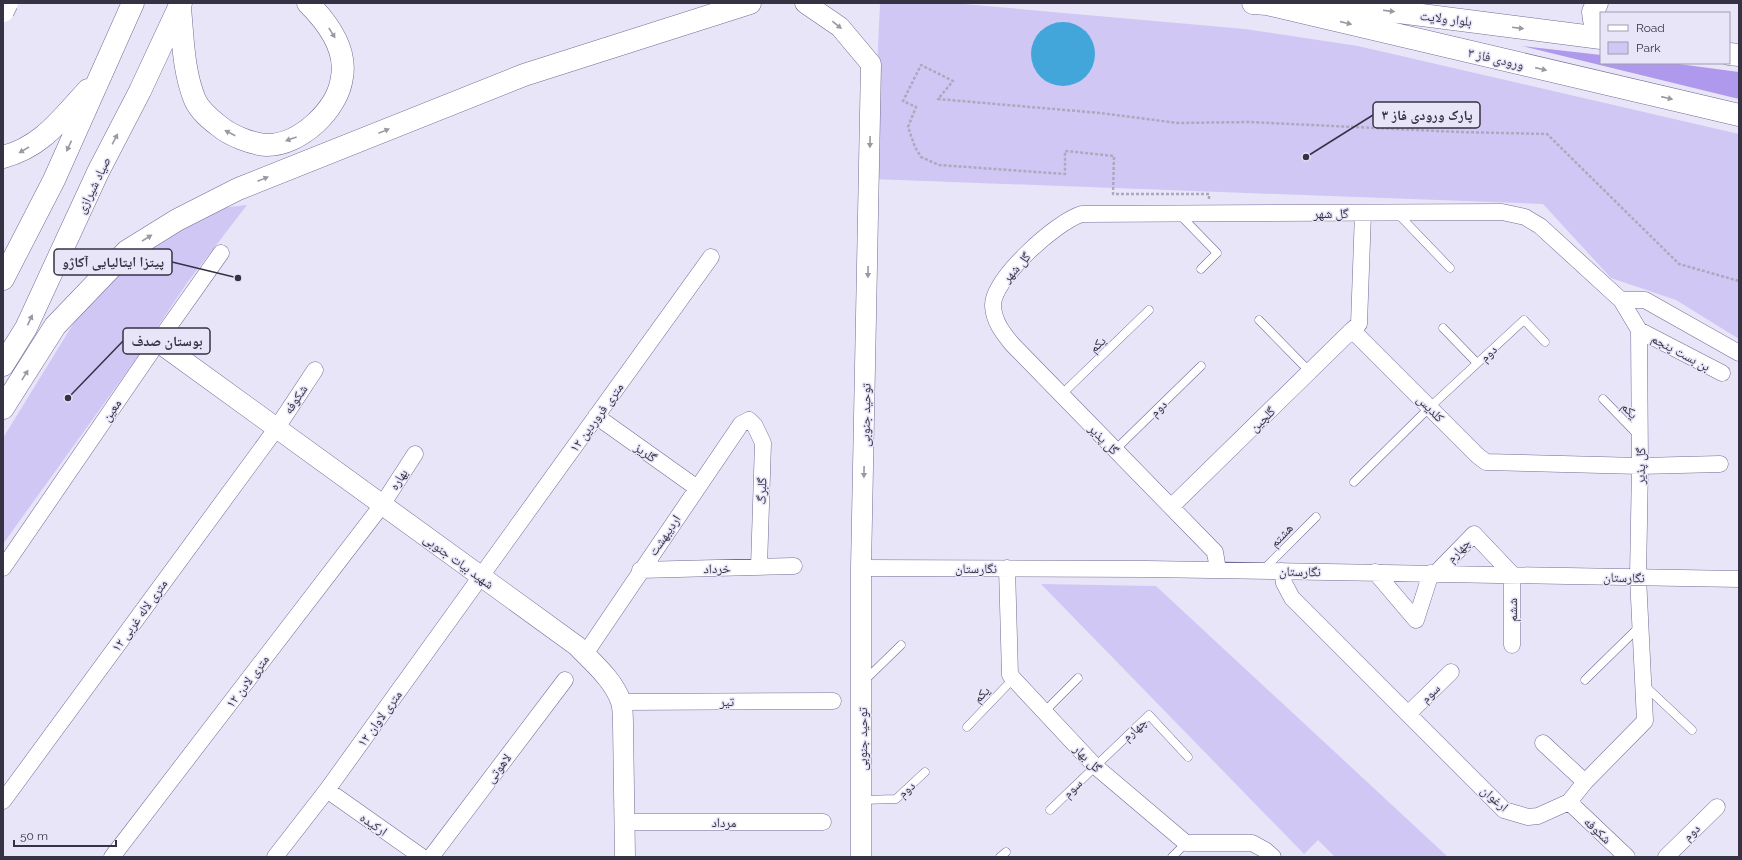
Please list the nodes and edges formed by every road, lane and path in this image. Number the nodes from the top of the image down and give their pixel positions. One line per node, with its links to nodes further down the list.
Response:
1 (7, 3): 6 (main road); 9 (main road, bridge)
2 (308, 3): 8 (main road, one-way to 8)
3 (750, 3): 46 (main road, one-way to 3)
4 (805, 3): 63 (street, توحید جنوبی, one-way to 63)
5 (1597, 3): 11 (main road)
6 (3, 4)
7 (1260, 4): 12 (main road, بلوار ولایت, one-way to 12); 14 (main road, ورودی فاز ۳, one-way to 14)
8 (180, 5): 38 (main road, صیاد شیرازی, one-way to 8)
9 (3, 11)
10 (129, 12): 13 (main road)
11 (1600, 23)
12 (1600, 38)
13 (102, 74): 15 (main road, one-way to 15); 24 (main road, one-way to 24)
14 (1739, 115)
15 (3, 157)
16 (1397, 212): 19 (street, گل شهر); 22 (lane); 26 (street, گل شهر)
17 (1178, 213): 18 (street, گل شهر); 23 (lane); 27 (street, گل شهر)
18 (1209, 213): 19 (street, گل شهر); 25 (path)
19 (1363, 213): 31 (street)
20 (221, 253): 33 (street, معین)
21 (711, 257): 47 (street, ۱۲ متری فروردین)
22 (1450, 268)
23 (1202, 269)
24 (3, 279)
25 (1739, 281)
26 (1621, 300): 32 (street, گل شهر); 35 (street)
27 (993, 305): 43 (street, گل پذیر)
28 (1149, 310): 43 (lane, یکم)
29 (1258, 320): 41 (lane)
30 (1443, 328): 37 (lane)
31 (1352, 330): 41 (street, گلچین); 45 (street, کلدیس)
32 (1639, 330): 36 (street, گل شهر); 42 (street, بن بست پنجم)
33 (158, 342): 49 (street, شهید بیات جنوبی); 62 (street, معین)
34 (1545, 342): 37 (lane, دوم)
35 (1739, 352)
36 (1640, 355): 50 (street, گل پذیر)
37 (1478, 363): 45 (lane, دوم)
38 (3, 366)
39 (1201, 366): 51 (lane, دوم)
40 (315, 370): 49 (street, شکوفه)
41 (1310, 372): 58 (street, گلچین)
42 (1722, 373)
43 (1061, 395): 51 (street, گل پذیر)
44 (1603, 399): 50 (lane, یکم)
45 (1430, 407): 54 (street, کلدیس); 55 (lane)
46 (3, 408)
47 (596, 416): 56 (street, گلریز); 72 (street, ۱۲ متری فروردین)
48 (748, 420): 56 (street, اردیبهشت); 61 (street, گلبرگ)
49 (276, 429): 57 (street, شهید بیات جنوبی); 99 (street, ۱۲ متری لاله غربی)
50 (1640, 438): 54 (street, گل پذیر)
51 (1115, 450): 58 (street, گل پذیر)
52 (415, 454): 57 (street, بهاره)
53 (1720, 464): 54 (street, کلدیس)
54 (1640, 466): 73 (street, گل پذیر)
55 (1354, 482)
56 (696, 488): 65 (street, اردیبهشت)
57 (382, 505): 72 (street, شهید بیات جنوبی); 106 (street, ۱۲ متری لادن)
58 (1171, 508): 66 (street, گل پذیر)
59 (1316, 517): 67 (lane, هشتم)
60 (794, 566): 61 (street, خرداد)
61 (759, 567): 65 (street, خرداد)
62 (3, 568)
63 (861, 568): 64 (street, نگارستان); 85 (street, توحید جنوبی)
64 (1007, 568): 66 (street, نگارستان); 80 (street)
65 (640, 570): 78 (street, اردیبهشت)
66 (1218, 570): 67 (street, نگارستان)
67 (1264, 570): 68 (street, نگارستان)
68 (1282, 571): 69 (street, نگارستان); 89 (street, ارغوان)
69 (1375, 572): 70 (street, نگارستان); 70 (street)
70 (1433, 573): 71 (street, نگارستان); 71 (street, چهارم)
71 (1512, 574): 73 (street, نگارستان); 77 (street, ششم)
72 (480, 576): 78 (street, شهید بیات جنوبی); 97 (street, ۱۲ متری لاوان)
73 (1638, 578): 74 (street, نگارستان); 75 (street, ارغوان)
74 (1739, 579)
75 (1639, 627): 83 (lane); 84 (street, ارغوان)
76 (900, 645): 85 (lane)
77 (1512, 645)
78 (585, 654): 87 (street, شهید بیات جنوبی)
79 (1451, 672): 89 (street, سوم)
80 (1013, 678): 88 (street, گل بهار); 90 (lane, یکم)
81 (1078, 678): 88 (lane)
82 (566, 680): 109 (street, لاهوتی)
83 (1585, 680)
84 (1642, 683): 91 (lane); 96 (street, ارغوان)
85 (861, 685): 98 (street, توحید جنوبی)
86 (833, 701): 87 (street, تیر)
87 (621, 702): 103 (street, شهید بیات جنوبی)
88 (1044, 712): 94 (street, گل بهار)
89 (1408, 714): 100 (street, ارغوان)
90 (966, 727)
91 (1692, 730)
92 (1543, 743): 96 (street)
93 (1188, 757): 94 (lane, چهارم)
94 (1095, 766): 102 (lane, سوم); 105 (street, گل بهار)
95 (925, 772): 98 (lane, دوم)
96 (1586, 782): 100 (street, ارغوان)
97 (327, 790): 107 (street, ۱۲ متری لاوان); 108 (street, ارکیده)
98 (862, 800): 111 (street, توحید جنوبی)
99 (3, 801)
100 (1569, 802): 114 (street, شکوفه)
101 (1717, 807): 115 (street, دوم)
102 (1050, 810)
103 (625, 822): 104 (street, مرداد); 110 (street, شهید بیات جنوبی)
104 (823, 822)
105 (1186, 843): 112 (lane); 113 (street)
106 (112, 857)
107 (275, 857)
108 (422, 857)
109 (431, 857)
110 (625, 857)
111 (861, 857)
112 (1172, 857)
113 (1273, 857)
114 (1627, 857)
115 (1666, 857)

